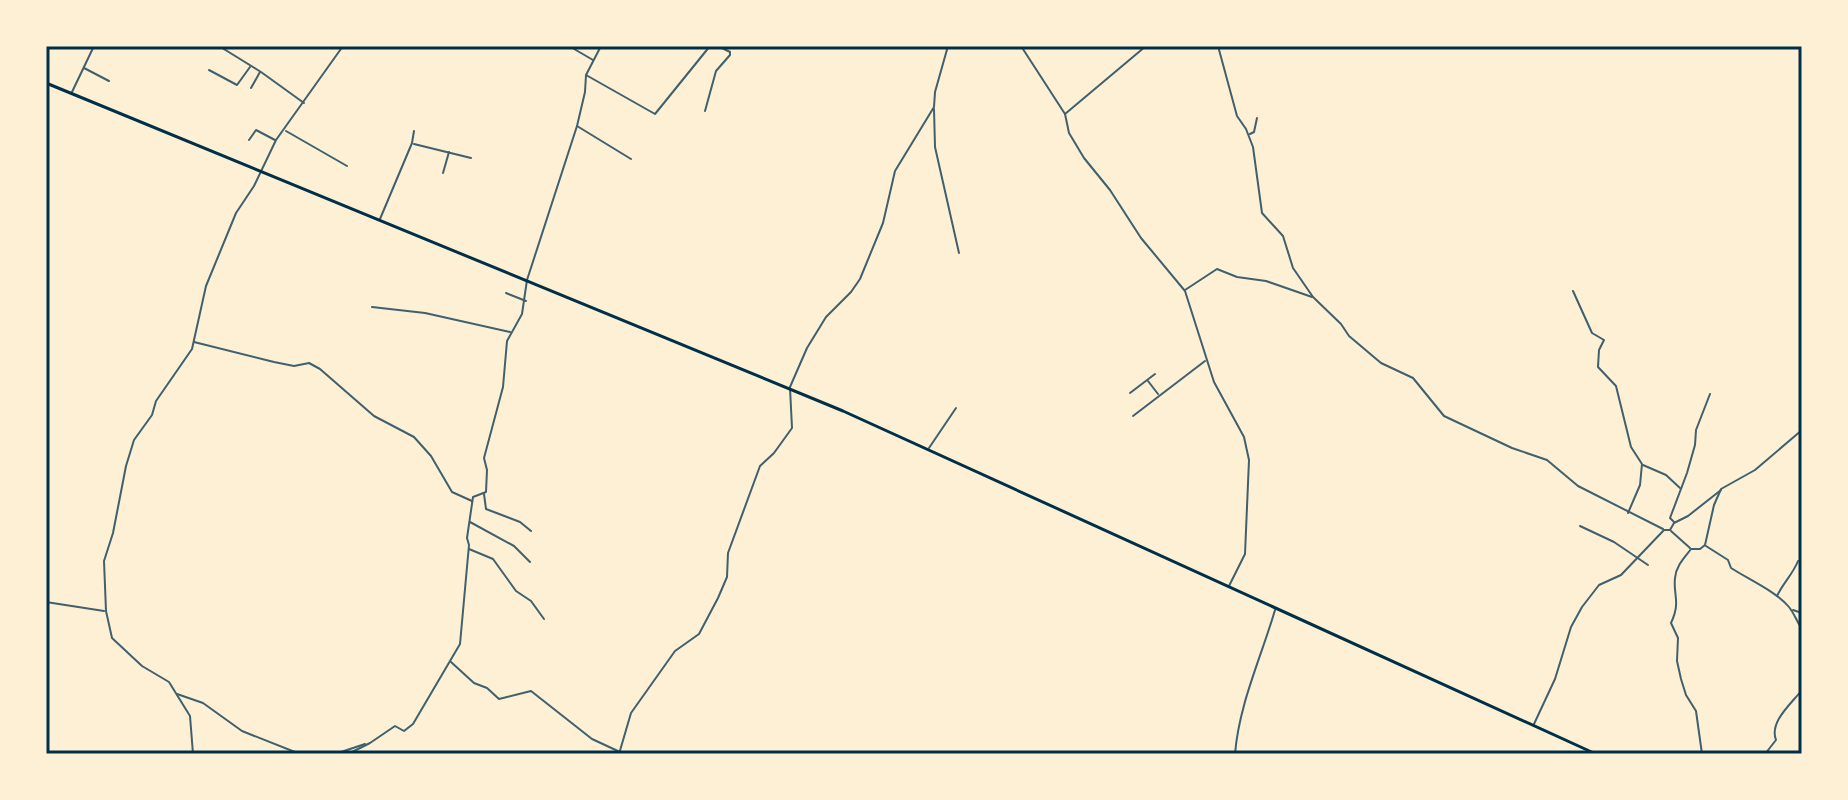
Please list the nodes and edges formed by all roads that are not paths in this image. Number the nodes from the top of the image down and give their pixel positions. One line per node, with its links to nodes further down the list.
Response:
1 (94, 46): 14 (street)
2 (219, 46): 13 (street)
3 (343, 46): 22 (street)
4 (569, 46): 12 (street)
5 (601, 46): 12 (street)
6 (710, 46): 17 (street)
7 (718, 46): 24 (street)
8 (948, 46): 23 (street)
9 (1021, 46): 25 (street)
10 (1146, 46): 25 (street)
11 (1218, 46): 28 (street)
12 (594, 60): 17 (street)
13 (251, 66): 15 (street); 16 (street)
14 (83, 67): 18 (street); 21 (street)
15 (209, 70)
16 (261, 72): 20 (street); 22 (street)
17 (586, 75): 27 (street)
18 (109, 81)
19 (46, 83): 21 (highway)
20 (251, 88)
21 (71, 93): 38 (highway)
22 (304, 103): 29 (street)
23 (934, 107): 41 (street); 54 (street)
24 (705, 111)
25 (1065, 114): 43 (street)
26 (1257, 118): 28 (street)
27 (577, 126): 36 (street); 42 (street)
28 (1246, 129): 46 (street)
29 (286, 131): 32 (street); 37 (street)
30 (414, 131): 33 (street)
31 (249, 140): 32 (street)
32 (276, 140): 38 (street)
33 (412, 143): 34 (street); 40 (street)
34 (449, 152): 35 (street); 39 (street)
35 (471, 158)
36 (631, 159)
37 (347, 166)
38 (260, 171): 40 (highway); 50 (street)
39 (443, 173)
40 (380, 219): 42 (highway)
41 (959, 253)
42 (527, 280): 47 (street); 54 (highway)
43 (1185, 291): 46 (street); 51 (street)
44 (1573, 291): 62 (street)
45 (506, 293): 47 (street)
46 (1313, 297): 67 (street)
47 (526, 301): 49 (street)
48 (372, 307): 49 (street)
49 (510, 332): 65 (street)
50 (194, 342): 66 (street); 86 (street)
51 (1206, 361): 57 (street); 81 (street)
52 (1155, 374): 53 (street)
53 (1148, 381): 55 (street); 57 (street)
54 (790, 388): 61 (highway); 95 (street)
55 (1130, 393)
56 (1710, 394): 63 (street)
57 (1159, 395): 59 (street)
58 (956, 408): 61 (street)
59 (1133, 416)
60 (1802, 430): 64 (street)
61 (928, 449): 81 (highway)
62 (1642, 464): 63 (street); 67 (street)
63 (1680, 488): 69 (street)
64 (1721, 489): 69 (street); 74 (street)
65 (484, 494): 66 (street); 73 (street)
66 (473, 502): 68 (street)
67 (1628, 513): 71 (street)
68 (469, 521): 75 (street); 79 (street)
69 (1674, 523): 72 (street)
70 (1580, 526): 77 (street)
71 (1664, 530): 72 (street); 77 (street)
72 (1670, 530): 76 (street)
73 (531, 531)
74 (1705, 545): 76 (street); 82 (street)
75 (468, 549): 88 (street); 90 (street)
76 (1691, 549): 102 (street)
77 (1637, 557): 80 (street); 93 (street)
78 (1798, 561): 82 (street)
79 (530, 562)
80 (1648, 565)
81 (1229, 587): 84 (highway)
82 (1777, 596): 85 (street)
83 (46, 602): 86 (street)
84 (1275, 608): 93 (highway); 100 (street)
85 (1791, 609): 87 (street); 89 (street)
86 (106, 611): 92 (street)
87 (1802, 613)
88 (544, 619)
89 (1802, 629)
90 (451, 662): 94 (street); 95 (street)
91 (1802, 690): 103 (street)
92 (176, 694): 96 (street); 97 (street)
93 (1534, 725): 101 (highway)
94 (370, 743): 98 (street); 99 (street)
95 (620, 753)
96 (193, 754)
97 (300, 754)
98 (335, 754)
99 (348, 754)
100 (1235, 754)
101 (1596, 754)
102 (1702, 754)
103 (1765, 754)

